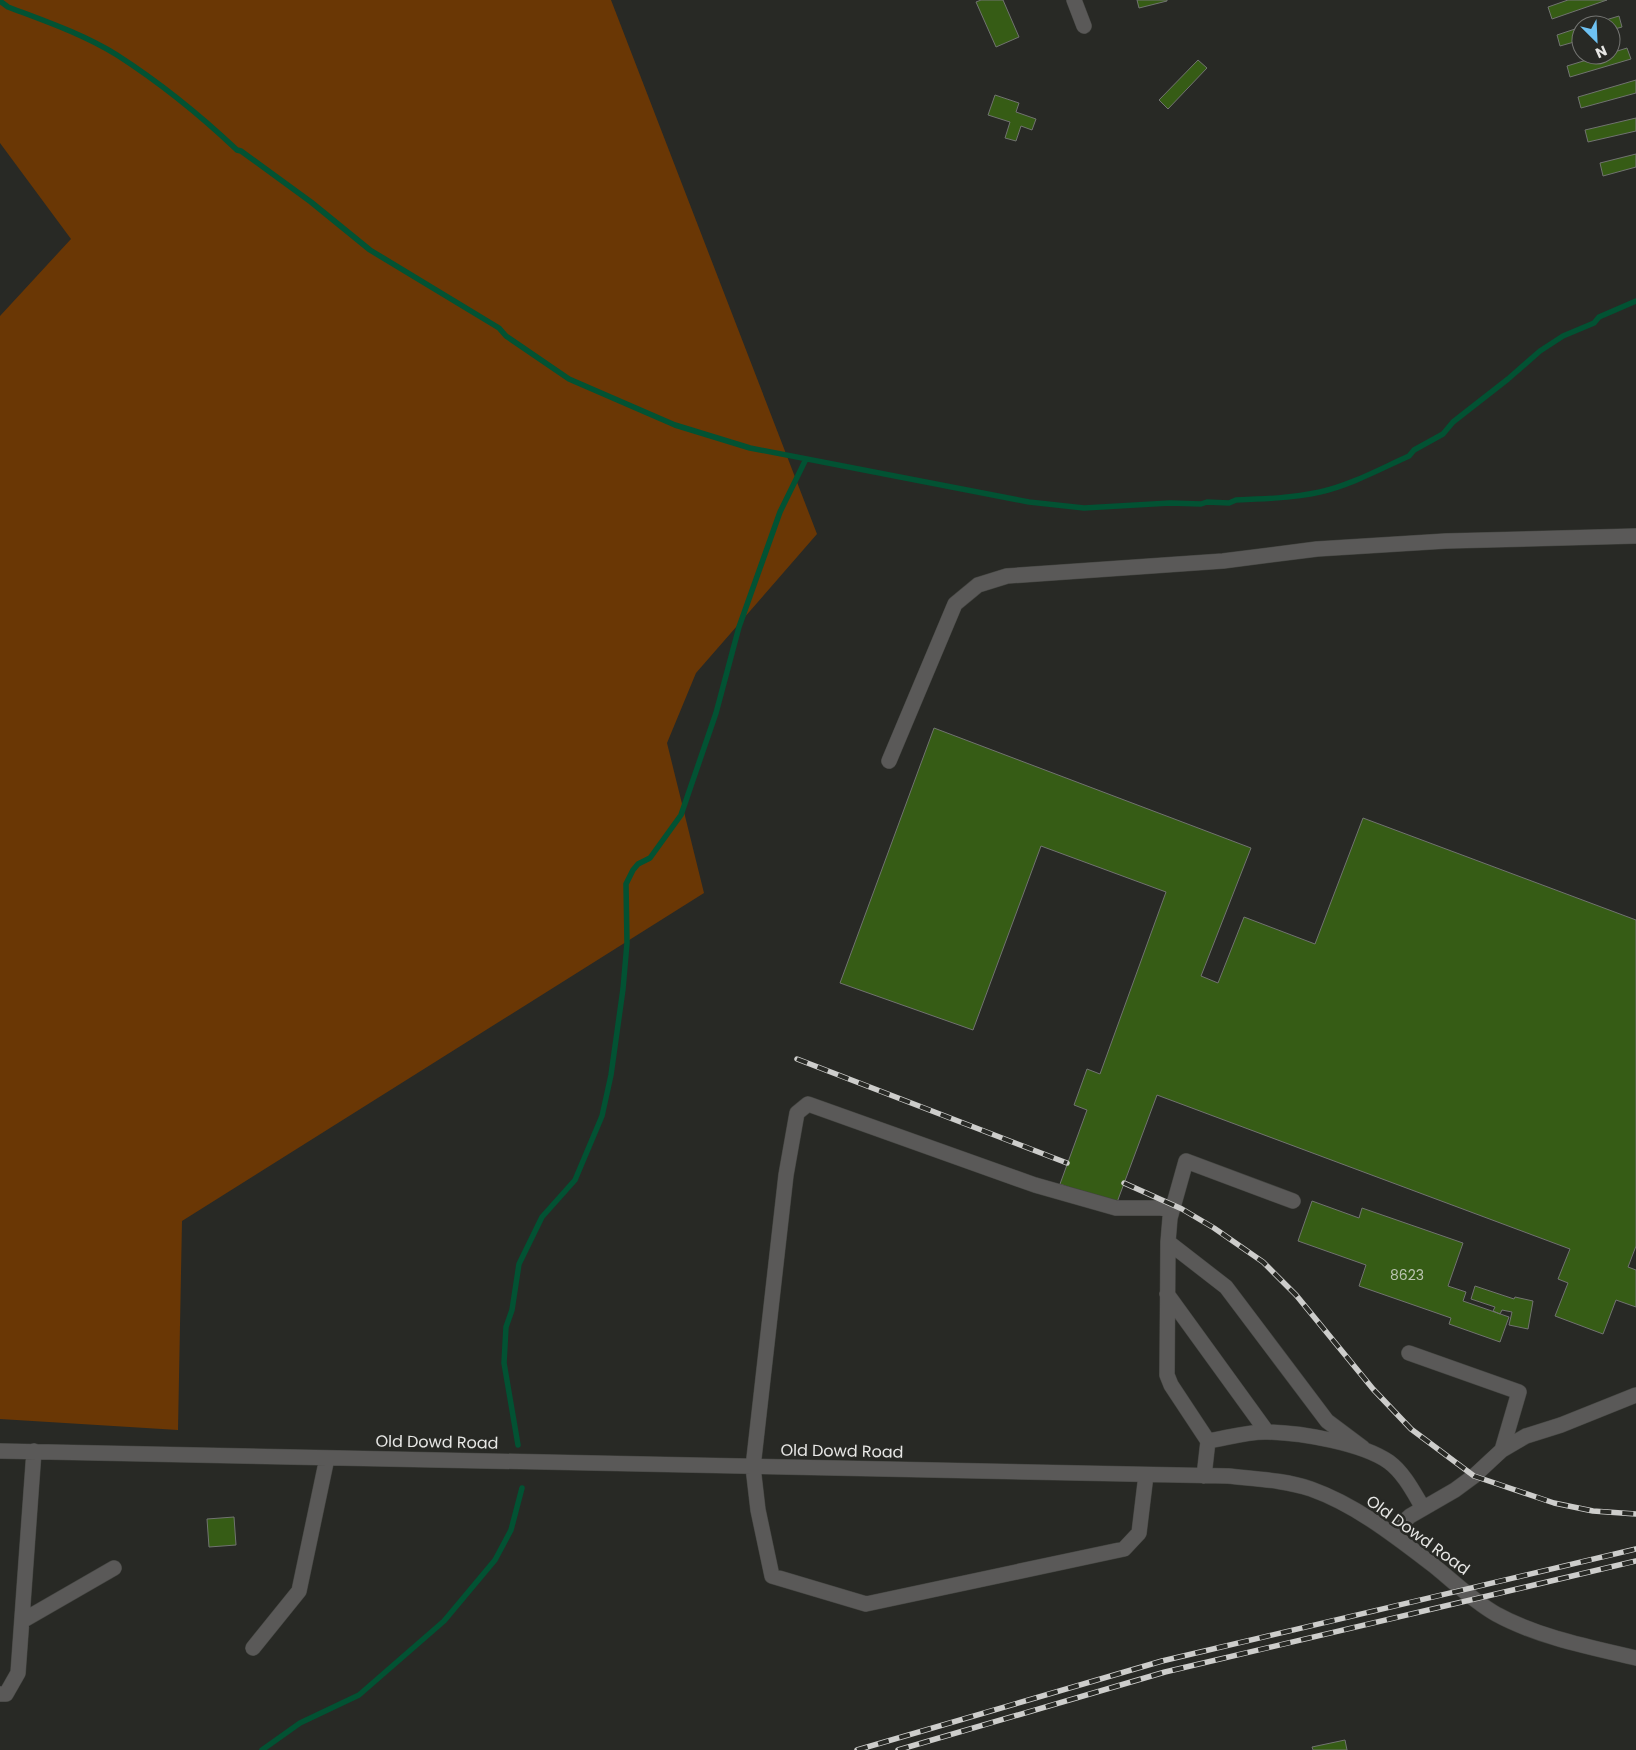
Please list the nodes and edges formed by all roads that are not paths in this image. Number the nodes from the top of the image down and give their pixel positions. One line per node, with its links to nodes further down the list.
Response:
1 (1074, 0): 2 (street)
2 (1084, 26)
3 (1636, 536): 4 (street)
4 (889, 761)
5 (1293, 1201): 6 (street)
6 (1172, 1210): 7 (street); 18 (street)
7 (1168, 1242): 8 (street); 13 (street)
8 (1167, 1294): 11 (street); 12 (street)
9 (1409, 1353): 14 (street)
10 (1636, 1395): 14 (street)
11 (1267, 1432): 12 (street); 13 (street)
12 (1208, 1441): 20 (street)
13 (1363, 1448): 21 (street)
14 (1502, 1450): 21 (street)
15 (0, 1451): 16 (street, Old Dowd Road)
16 (34, 1451): 17 (street, Old Dowd Road); 24 (street)
17 (328, 1458): 18 (street, Old Dowd Road); 25 (street)
18 (753, 1467): 19 (street, Old Dowd Road); 19 (street)
19 (1146, 1475): 20 (street, Old Dowd Road)
20 (1204, 1476): 22 (street, Old Dowd Road)
21 (1422, 1508): 22 (street)
22 (1391, 1533): 26 (street, Old Dowd Road)
23 (114, 1568): 24 (street)
24 (22, 1621): 27 (street)
25 (252, 1648)
26 (1636, 1658)
27 (0, 1694)

